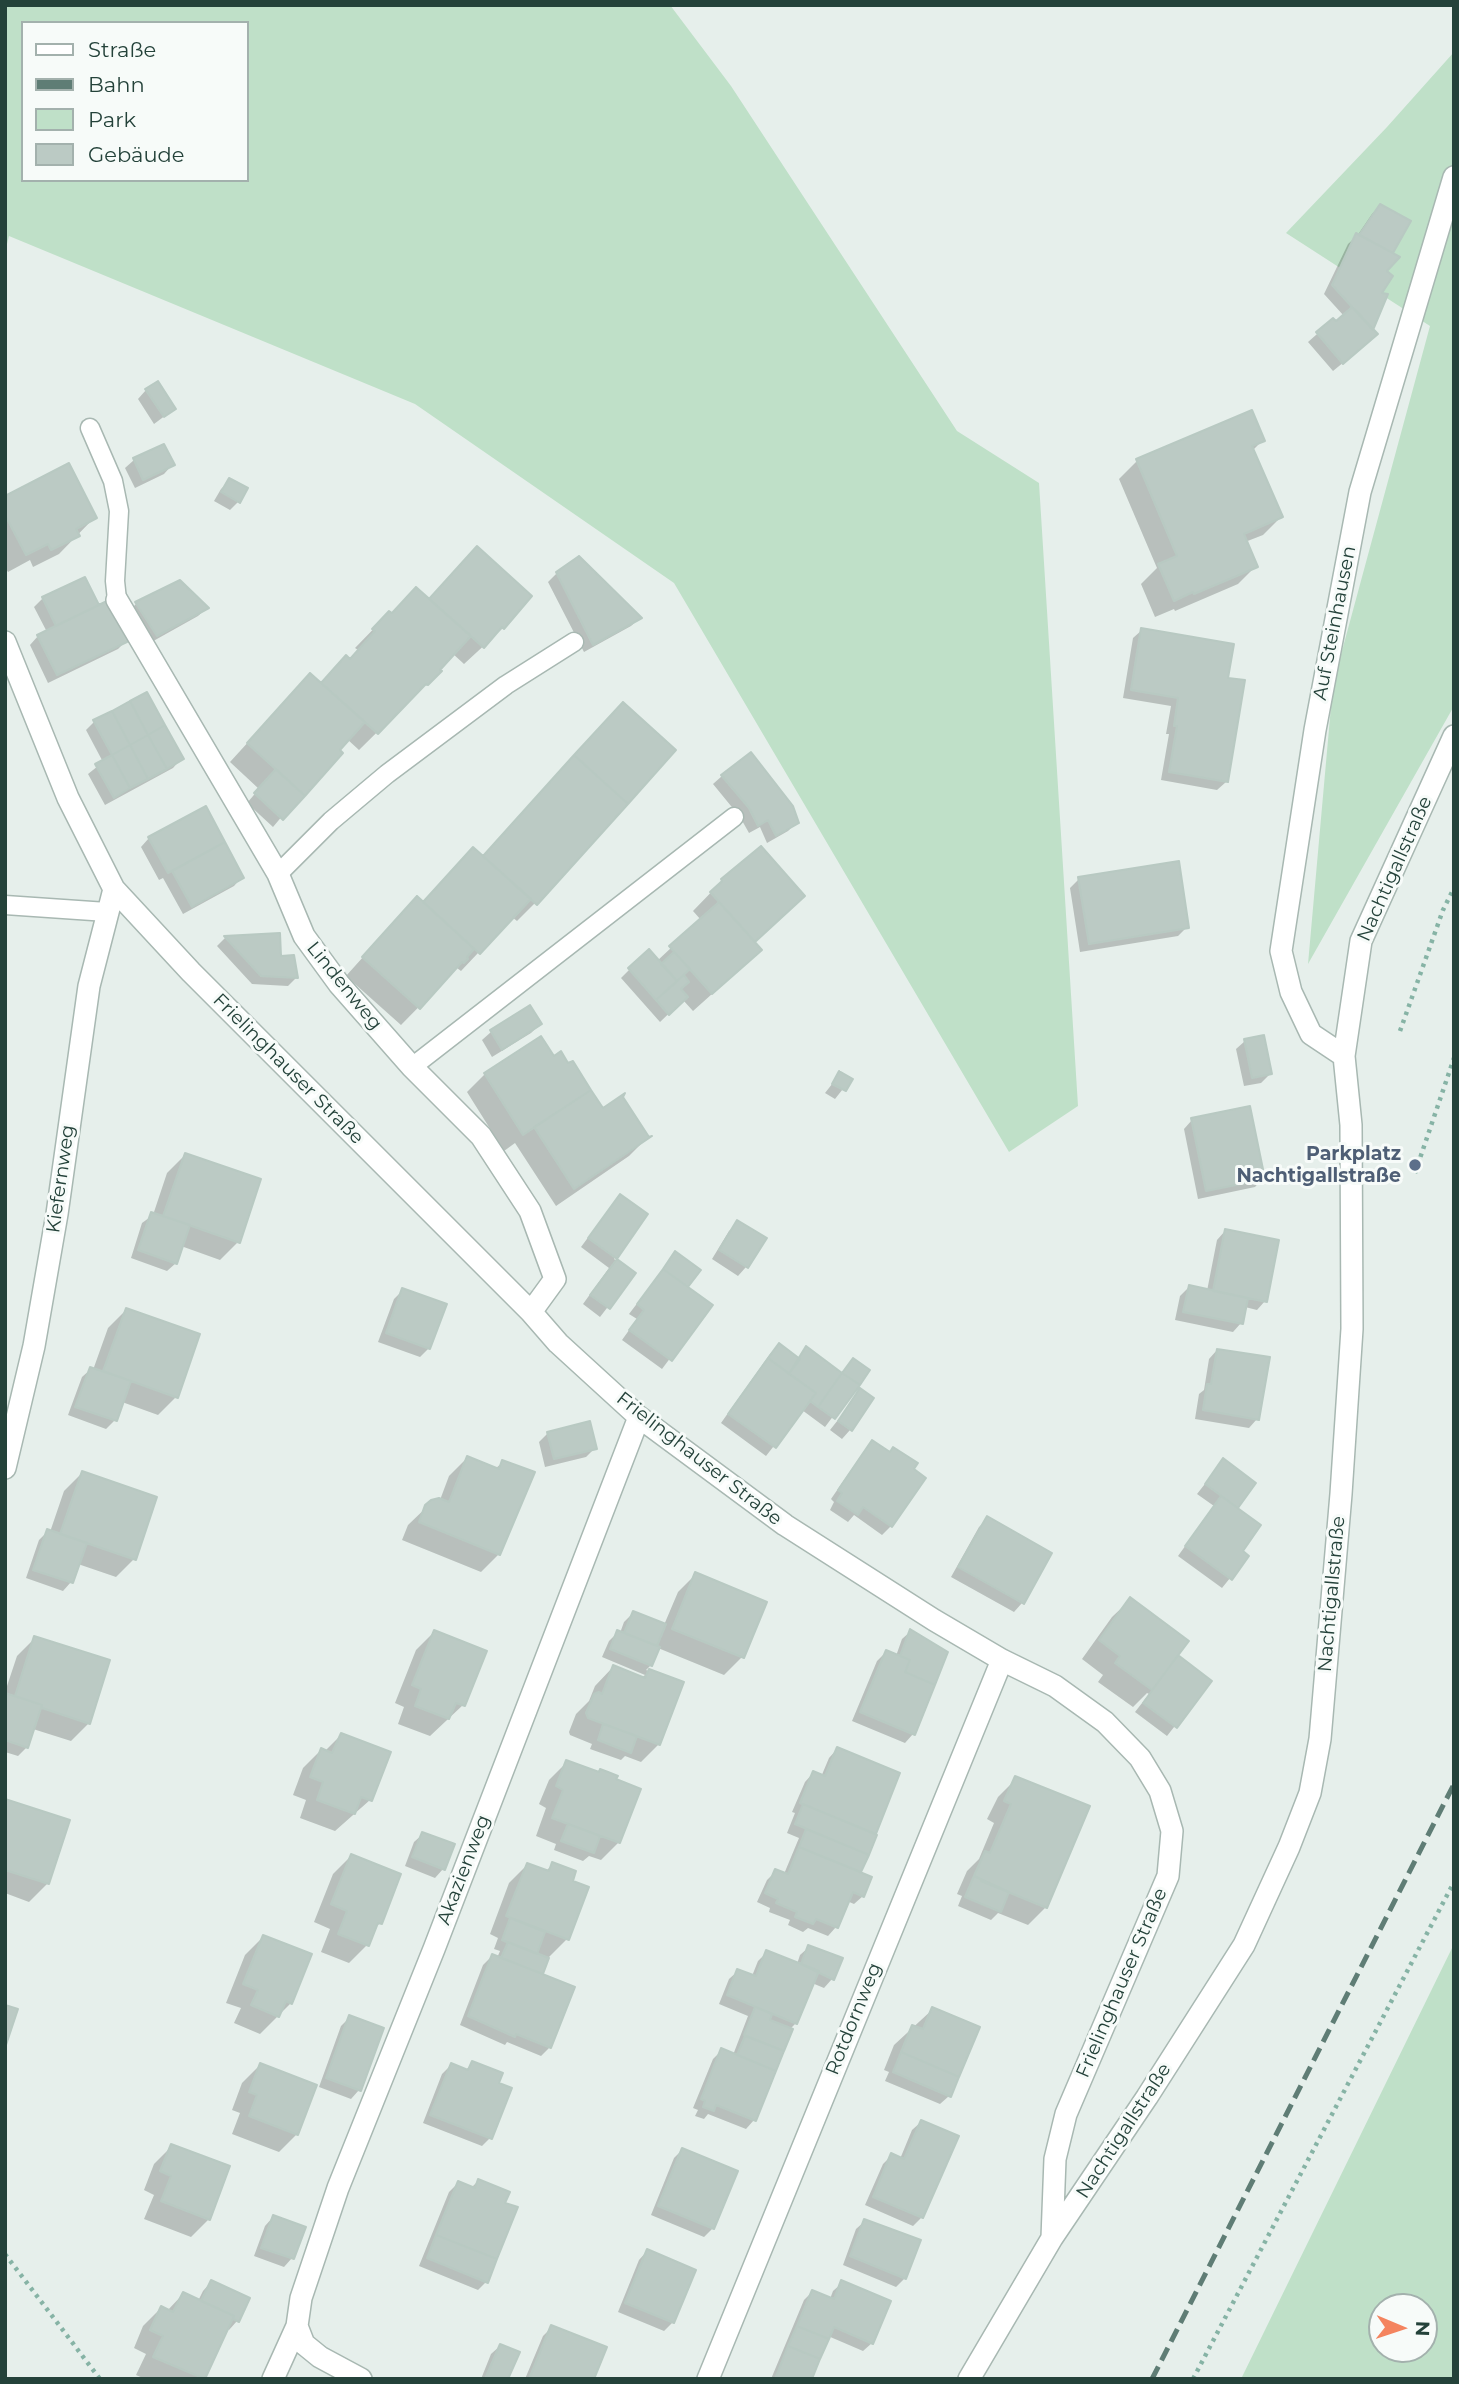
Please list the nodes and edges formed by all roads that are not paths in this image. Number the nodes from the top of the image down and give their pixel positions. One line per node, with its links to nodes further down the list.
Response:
1 (1454, 177): 12 (street, Auf Steinhausen)
2 (90, 428): 3 (lane)
3 (117, 600): 8 (street, Lindenweg)
4 (5, 642): 9 (street, Frielinghauser Straße)
5 (574, 642): 8 (lane)
6 (1454, 736): 12 (street, Nachtigallstraße)
7 (734, 817): 13 (lane)
8 (278, 874): 13 (street, Lindenweg)
9 (114, 888): 11 (street, Kiefernweg); 14 (street, Frielinghauser Straße)
10 (5, 905): 11 (lane)
11 (107, 912): 16 (street, Kiefernweg)
12 (1344, 1056): 18 (street, Nachtigallstraße)
13 (412, 1067): 14 (street, Lindenweg)
14 (531, 1312): 15 (street, Frielinghauser Straße)
15 (639, 1417): 17 (street, Frielinghauser Straße); 19 (street, Akazienweg)
16 (5, 1468)
17 (1002, 1660): 18 (street, Frielinghauser Straße); 22 (street, Rotdornweg)
18 (1052, 2238): 23 (street, Nachtigallstraße)
19 (297, 2326): 20 (street, Akazienweg); 21 (street)
20 (273, 2379)
21 (361, 2379)
22 (708, 2379)
23 (969, 2379)

